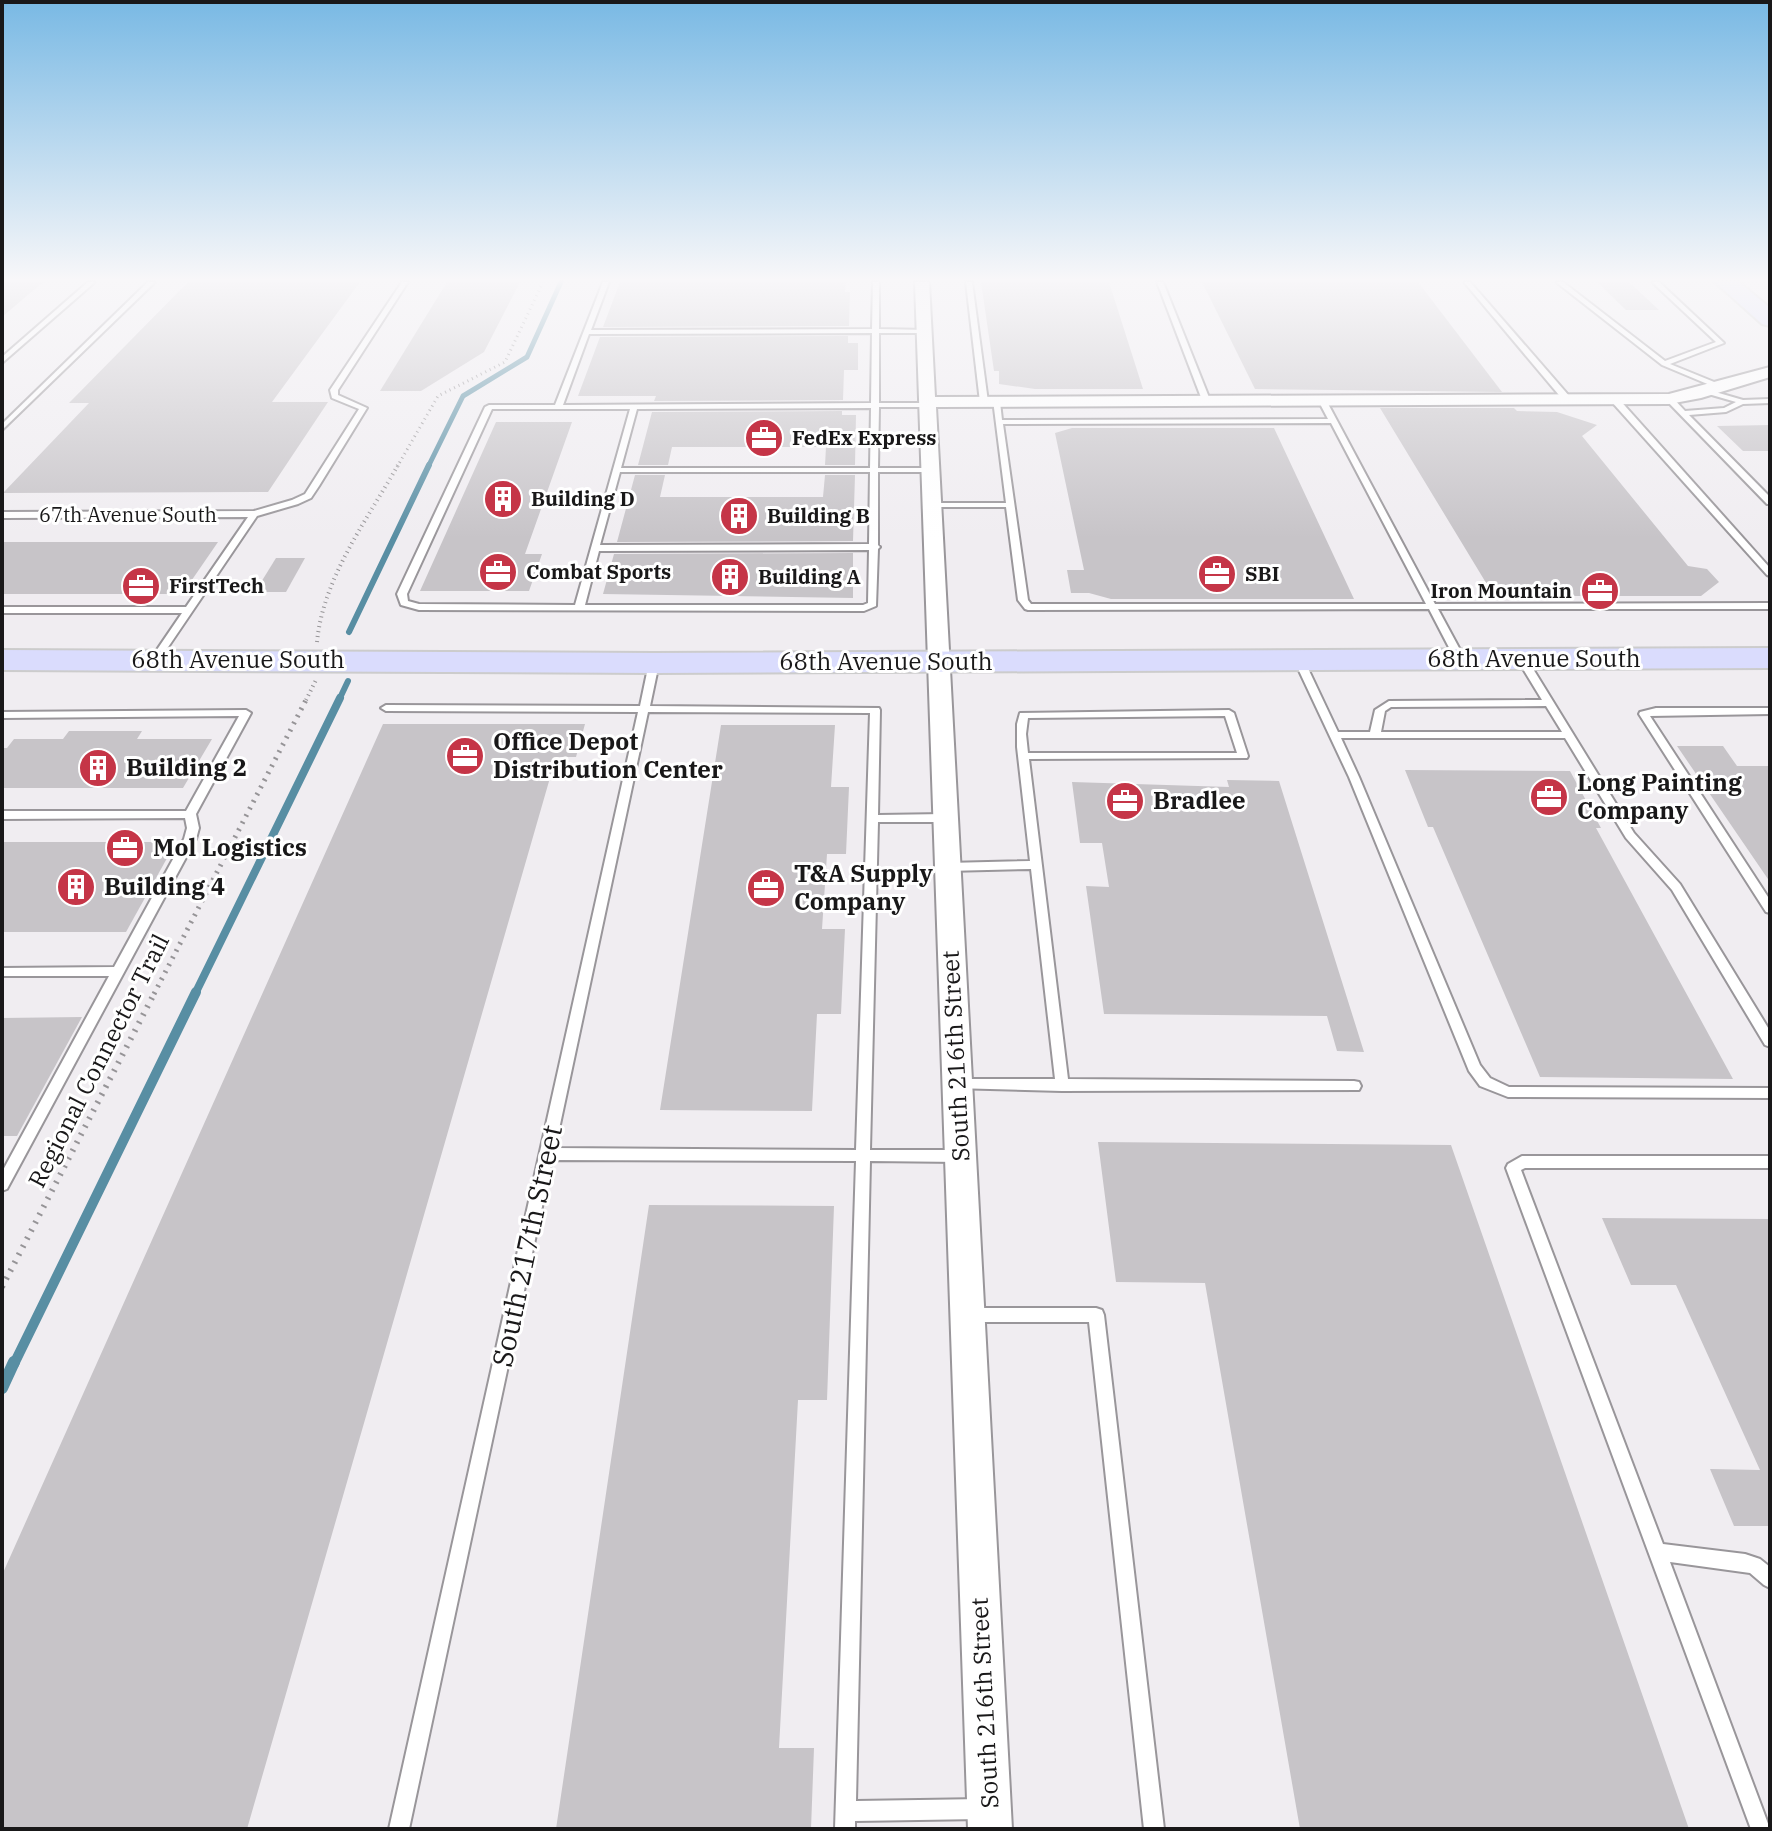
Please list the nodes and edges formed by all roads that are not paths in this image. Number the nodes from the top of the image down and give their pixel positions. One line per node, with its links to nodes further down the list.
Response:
1 (64, 367): 27 (lane)
2 (349, 367): 34 (lane, 67th Avenue South)
3 (573, 367): 22 (lane)
4 (876, 367): 21 (lane)
5 (926, 367): 20 (street, South 216th Street)
6 (984, 367): 18 (lane)
7 (1193, 367): 15 (lane)
8 (1540, 367): 12 (lane)
9 (1671, 367): 11 (lane)
10 (1770, 372): 11 (street)
11 (1714, 388): 14 (street); 19 (lane)
12 (1567, 399): 13 (street); 16 (street)
13 (1614, 399): 14 (street); 38 (lane)
14 (1669, 399): 24 (lane)
15 (1206, 400): 16 (street); 18 (street)
16 (1322, 400): 25 (lane)
17 (1770, 401): 19 (lane)
18 (990, 402): 20 (street); 26 (lane)
19 (1742, 402): 24 (lane)
20 (928, 404): 21 (lane); 30 (street, South 216th Street)
21 (877, 405): 23 (lane); 29 (lane)
22 (558, 407): 23 (lane); 41 (lane)
23 (634, 407): 28 (lane)
24 (1683, 413): 31 (lane)
25 (1333, 421): 26 (lane); 40 (lane)
26 (999, 422): 33 (lane)
27 (2, 428)
28 (617, 470): 29 (lane); 37 (lane)
29 (876, 470): 30 (lane); 36 (lane)
30 (931, 470): 32 (street, South 216th Street)
31 (1770, 502)
32 (932, 505): 33 (lane); 50 (street, South 216th Street)
33 (1010, 505): 40 (lane)
34 (254, 514): 35 (lane, 67th Avenue South); 43 (lane)
35 (2, 515)
36 (876, 547): 37 (lane); 41 (lane)
37 (595, 548): 41 (lane)
38 (1770, 573)
39 (1770, 606): 40 (lane)
40 (1433, 607): 45 (lane)
41 (579, 608)
42 (2, 610): 43 (lane)
43 (189, 610): 48 (lane)
44 (1770, 658): 46 (main road, 68th Avenue South)
45 (1460, 659): 46 (main road, 68th Avenue South); 49 (main road, 68th Avenue South)
46 (1522, 659): 52 (lane)
47 (2, 660): 48 (main road, 68th Avenue South)
48 (155, 660): 51 (main road, 68th Avenue South)
49 (1299, 660): 50 (main road, 68th Avenue South); 57 (lane)
50 (938, 662): 51 (main road, 68th Avenue South); 63 (street, South 216th Street)
51 (654, 663): 54 (lane, South 217th Street)
52 (1549, 703): 58 (lane); 59 (lane)
53 (386, 708): 54 (lane)
54 (644, 710): 64 (lane); 77 (lane, South 217th Street)
55 (1770, 711): 67 (lane)
56 (2, 715): 61 (lane)
57 (1336, 735): 58 (lane); 76 (lane)
58 (1375, 735): 59 (lane)
59 (1569, 735): 72 (lane)
60 (1025, 756): 60 (lane); 65 (lane)
61 (190, 814): 62 (lane); 70 (lane)
62 (2, 815)
63 (945, 818): 64 (lane); 66 (street, South 216th Street)
64 (871, 819): 78 (lane)
65 (1037, 865): 66 (lane); 74 (lane)
66 (947, 867): 73 (street, South 216th Street)
67 (1756, 889): 68 (lane); 69 (lane)
68 (1770, 889)
69 (1770, 909)
70 (119, 971): 71 (lane); 81 (lane)
71 (2, 972)
72 (1770, 1042)
73 (957, 1084): 74 (lane); 79 (street, South 216th Street)
74 (1062, 1086): 75 (lane)
75 (1354, 1086)
76 (1770, 1093)
77 (547, 1154): 78 (lane); 87 (lane, South 217th Street)
78 (863, 1156): 79 (lane); 86 (lane)
79 (960, 1156): 82 (street, South 216th Street)
80 (1770, 1162): 83 (lane)
81 (5, 1177)
82 (967, 1315): 85 (street, South 216th Street); 88 (lane)
83 (1658, 1552): 84 (lane); 89 (lane)
84 (1770, 1579)
85 (990, 1819): 86 (lane)
86 (845, 1820)
87 (399, 1829)
88 (1154, 1829)
89 (1761, 1829)

